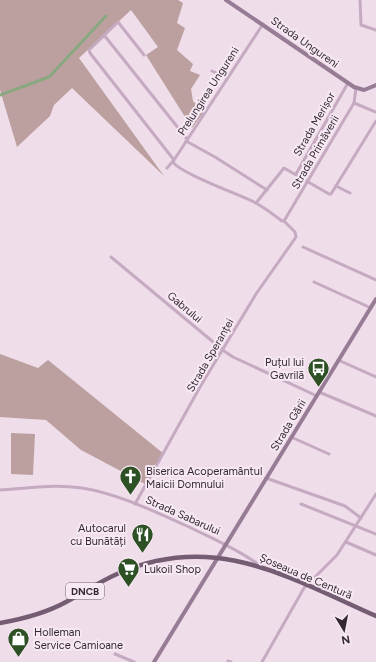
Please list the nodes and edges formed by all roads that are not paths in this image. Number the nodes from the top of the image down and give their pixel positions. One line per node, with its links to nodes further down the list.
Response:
1 (226, 0): 3 (main road, Strada Ungureni)
2 (360, 0): 4 (street)
3 (263, 24): 8 (street, Prelungirea Ungureni); 9 (main road, Strada Ungureni)
4 (376, 30)
5 (104, 35): 6 (street); 15 (street); 16 (street)
6 (144, 55)
7 (212, 71): 8 (street)
8 (227, 78): 15 (street, Prelungirea Ungureni)
9 (348, 83): 11 (main road, Strada Ungureni); 18 (street, Strada Merișor)
10 (376, 85): 11 (main road)
11 (356, 88): 12 (street, Strada Primăverii)
12 (354, 103): 13 (street); 19 (street, Strada Primăverii)
13 (376, 112)
14 (376, 121): 20 (street)
15 (187, 140): 16 (street, Prelungirea Ungureni); 21 (street)
16 (174, 161): 17 (street, Prelungirea Ungureni); 23 (street)
17 (167, 168)
18 (296, 174): 19 (street); 21 (street)
19 (308, 181): 20 (street); 24 (street, Strada Primăverii)
20 (336, 186): 22 (street)
21 (267, 190): 23 (street)
22 (350, 193)
23 (256, 203): 24 (street)
24 (283, 221): 31 (street, Strada Speranței)
25 (303, 247): 27 (street)
26 (111, 257): 31 (street, Gabrului)
27 (376, 280)
28 (314, 282): 30 (street)
29 (376, 299): 30 (main road, Strada Gării)
30 (370, 308): 32 (main road, Strada Gării)
31 (224, 351): 34 (street, Gabrului); 41 (street, Strada Speranței)
32 (338, 360): 33 (street); 34 (main road, Strada Gării)
33 (376, 378)
34 (318, 394): 35 (street, Gabrului); 36 (main road, Strada Gării)
35 (376, 416)
36 (291, 437): 37 (street); 38 (main road, Strada Gării)
37 (329, 454)
38 (266, 478): 43 (street); 47 (main road, Strada Gării)
39 (0, 490): 41 (street, Strada Sabarului)
40 (376, 496): 43 (street)
41 (135, 504): 47 (street, Strada Sabarului)
42 (301, 504): 44 (street)
43 (361, 518): 44 (street)
44 (356, 526): 45 (street); 46 (street)
45 (376, 534)
46 (346, 542): 48 (street); 51 (street)
47 (226, 545): 49 (main road, Strada Gării); 50 (street, Strada Sabarului)
48 (376, 555)
49 (218, 557): 50 (main road, Șoseaua de Centură / DNCB); 53 (main road, Șoseaua de Centură / DNCB); 56 (main road, Strada Gării)
50 (259, 565): 51 (main road, Șoseaua de Centură / DNCB)
51 (307, 585): 52 (main road, Șoseaua de Centură / DNCB); 57 (street)
52 (376, 616)
53 (0, 622)
54 (115, 654): 55 (street)
55 (134, 662)
56 (154, 662)
57 (262, 662)

